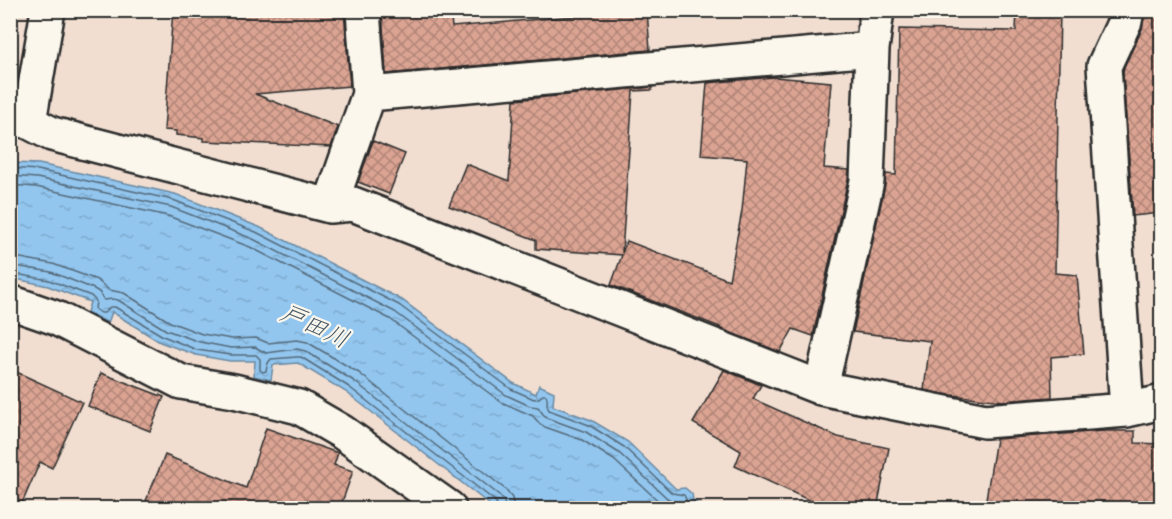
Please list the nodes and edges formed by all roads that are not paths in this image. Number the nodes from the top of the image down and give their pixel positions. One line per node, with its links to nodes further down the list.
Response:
1 (48, 10): 7 (street)
2 (363, 10): 6 (street)
3 (878, 10): 5 (street)
4 (1127, 10): 12 (street)
5 (872, 49): 6 (street); 10 (street)
6 (369, 94): 8 (street)
7 (20, 119): 8 (street)
8 (330, 206): 10 (street)
9 (10, 302): 13 (street)
10 (822, 388): 12 (street)
11 (1161, 402): 12 (street)
12 (1127, 410)
13 (449, 508)

